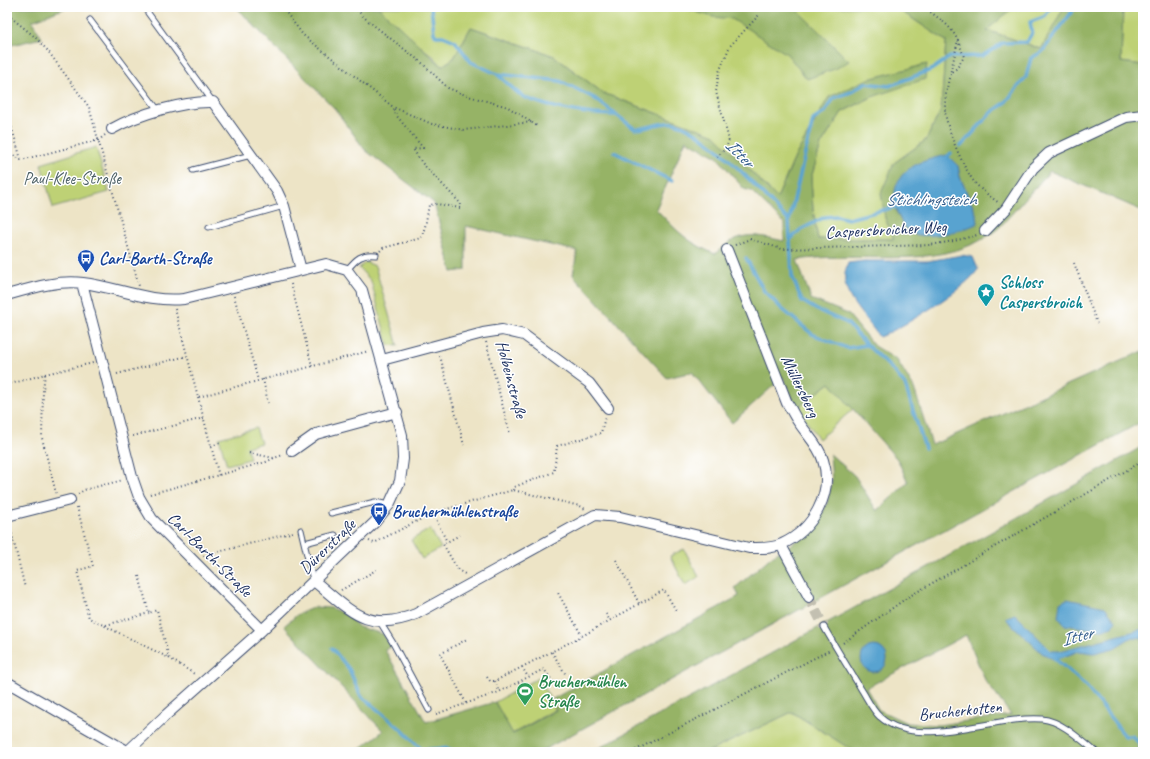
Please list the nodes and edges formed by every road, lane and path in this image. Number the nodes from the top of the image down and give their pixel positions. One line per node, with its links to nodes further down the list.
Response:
1 (9, 7): 18 (path)
2 (282, 7): 11 (path)
3 (354, 7): 15 (path)
4 (924, 7): 8 (path)
5 (148, 13): 10 (lane)
6 (759, 15): 21 (path)
7 (90, 20): 13 (lane)
8 (958, 39): 9 (path); 9 (path)
9 (950, 73): 25 (path)
10 (213, 102): 13 (street); 20 (street)
11 (393, 108): 15 (path); 29 (path)
12 (7, 112): 22 (path)
13 (159, 112): 17 (street)
14 (1143, 115): 25 (street)
15 (532, 122): 16 (path)
16 (537, 126)
17 (112, 129): 18 (path)
18 (99, 140): 22 (path); 37 (path)
19 (7, 151): 22 (path)
20 (251, 155): 23 (lane); 24 (street)
21 (717, 157)
22 (21, 160)
23 (192, 170)
24 (284, 206): 26 (lane); 31 (street)
25 (1006, 209): 27 (street)
26 (209, 227)
27 (985, 231): 28 (path, Caspersbroicher Weg)
28 (727, 250): 83 (street, Müllersberg)
29 (376, 256): 32 (lane)
30 (1074, 263): 39 (path)
31 (301, 270): 32 (street); 33 (street)
32 (347, 270): 44 (street, Dürerstraße)
33 (288, 273): 35 (street); 46 (path)
34 (82, 283): 36 (street); 37 (street); 45 (street, Carl-Barth-Straße)
35 (232, 287): 38 (street); 50 (path)
36 (7, 295)
37 (142, 297): 38 (street)
38 (173, 300): 43 (path)
39 (1097, 323)
40 (483, 333): 41 (street, Holbeinstraße); 54 (street, Holbeinstraße); 57 (path, Holbeinstraße)
41 (437, 345): 44 (street, Holbeinstraße); 60 (path)
42 (365, 352): 46 (path)
43 (187, 356): 48 (path); 52 (path)
44 (382, 360): 55 (street, Dürerstraße)
45 (102, 361): 47 (path); 48 (street, Carl-Barth-Straße)
46 (312, 366): 49 (path)
47 (45, 374): 51 (path); 71 (path)
48 (106, 377): 58 (street, Carl-Barth-Straße)
49 (264, 379): 50 (path); 53 (path)
50 (258, 381): 52 (path)
51 (7, 385)
52 (198, 397): 56 (path)
53 (268, 403)
54 (608, 408): 68 (path)
55 (397, 412): 62 (street); 72 (street, Dürerstraße)
56 (204, 418): 58 (path); 61 (path)
57 (510, 434)
58 (122, 439): 67 (street, Carl-Barth-Straße)
59 (220, 443): 61 (path)
60 (464, 445)
61 (211, 446): 66 (path)
62 (292, 451): 64 (path, Carl-Barth-Straße)
63 (249, 453): 64 (path)
64 (274, 458): 66 (path, Carl-Barth-Straße)
65 (1143, 461): 105 (path)
66 (219, 476): 69 (path, Carl-Barth-Straße)
67 (132, 477): 69 (street, Carl-Barth-Straße); 70 (path)
68 (512, 490): 74 (path); 75 (path)
69 (139, 497): 84 (street, Carl-Barth-Straße)
70 (70, 500): 71 (street); 100 (path)
71 (59, 503): 76 (street)
72 (389, 505): 73 (lane); 80 (street, Dürerstraße)
73 (331, 513)
74 (433, 513): 80 (path); 81 (path)
75 (595, 515): 83 (street); 89 (street)
76 (7, 516): 90 (path)
77 (302, 530): 82 (lane); 84 (path)
78 (335, 535): 82 (lane)
79 (460, 535): 81 (path)
80 (359, 538): 88 (street, Dürerstraße)
81 (447, 542): 89 (path)
82 (304, 543): 88 (lane)
83 (782, 545): 93 (street)
84 (192, 559): 102 (street, Carl-Barth-Straße)
85 (616, 560): 94 (path)
86 (378, 569): 92 (path)
87 (139, 576): 95 (path)
88 (314, 581): 92 (street); 102 (street, Dürerstraße)
89 (472, 582): 99 (street)
90 (25, 588)
91 (557, 591): 103 (path)
92 (331, 595): 99 (street)
93 (809, 597)
94 (640, 605): 96 (path); 98 (path)
95 (149, 612): 100 (path); 107 (path)
96 (677, 612)
97 (606, 614): 98 (path)
98 (610, 621): 103 (path)
99 (380, 622): 118 (lane)
100 (105, 625): 107 (path)
101 (824, 627): 105 (lane, Brucherkotten)
102 (262, 630): 119 (street, Dürerstraße)
103 (582, 636): 106 (path)
104 (467, 639): 117 (path)
105 (836, 648): 120 (path); 121 (lane, Brucherkotten)
106 (552, 652): 108 (path); 110 (path)
107 (169, 658): 109 (path)
108 (522, 667): 112 (path); 113 (path)
109 (186, 669)
110 (566, 675)
111 (487, 676): 113 (path)
112 (528, 677): 115 (path); 116 (path)
113 (495, 680): 116 (path)
114 (7, 682): 119 (street)
115 (553, 682)
116 (500, 692): 117 (path)
117 (466, 703): 118 (path)
118 (429, 710)
119 (127, 752)
120 (632, 752)
121 (1096, 752)

